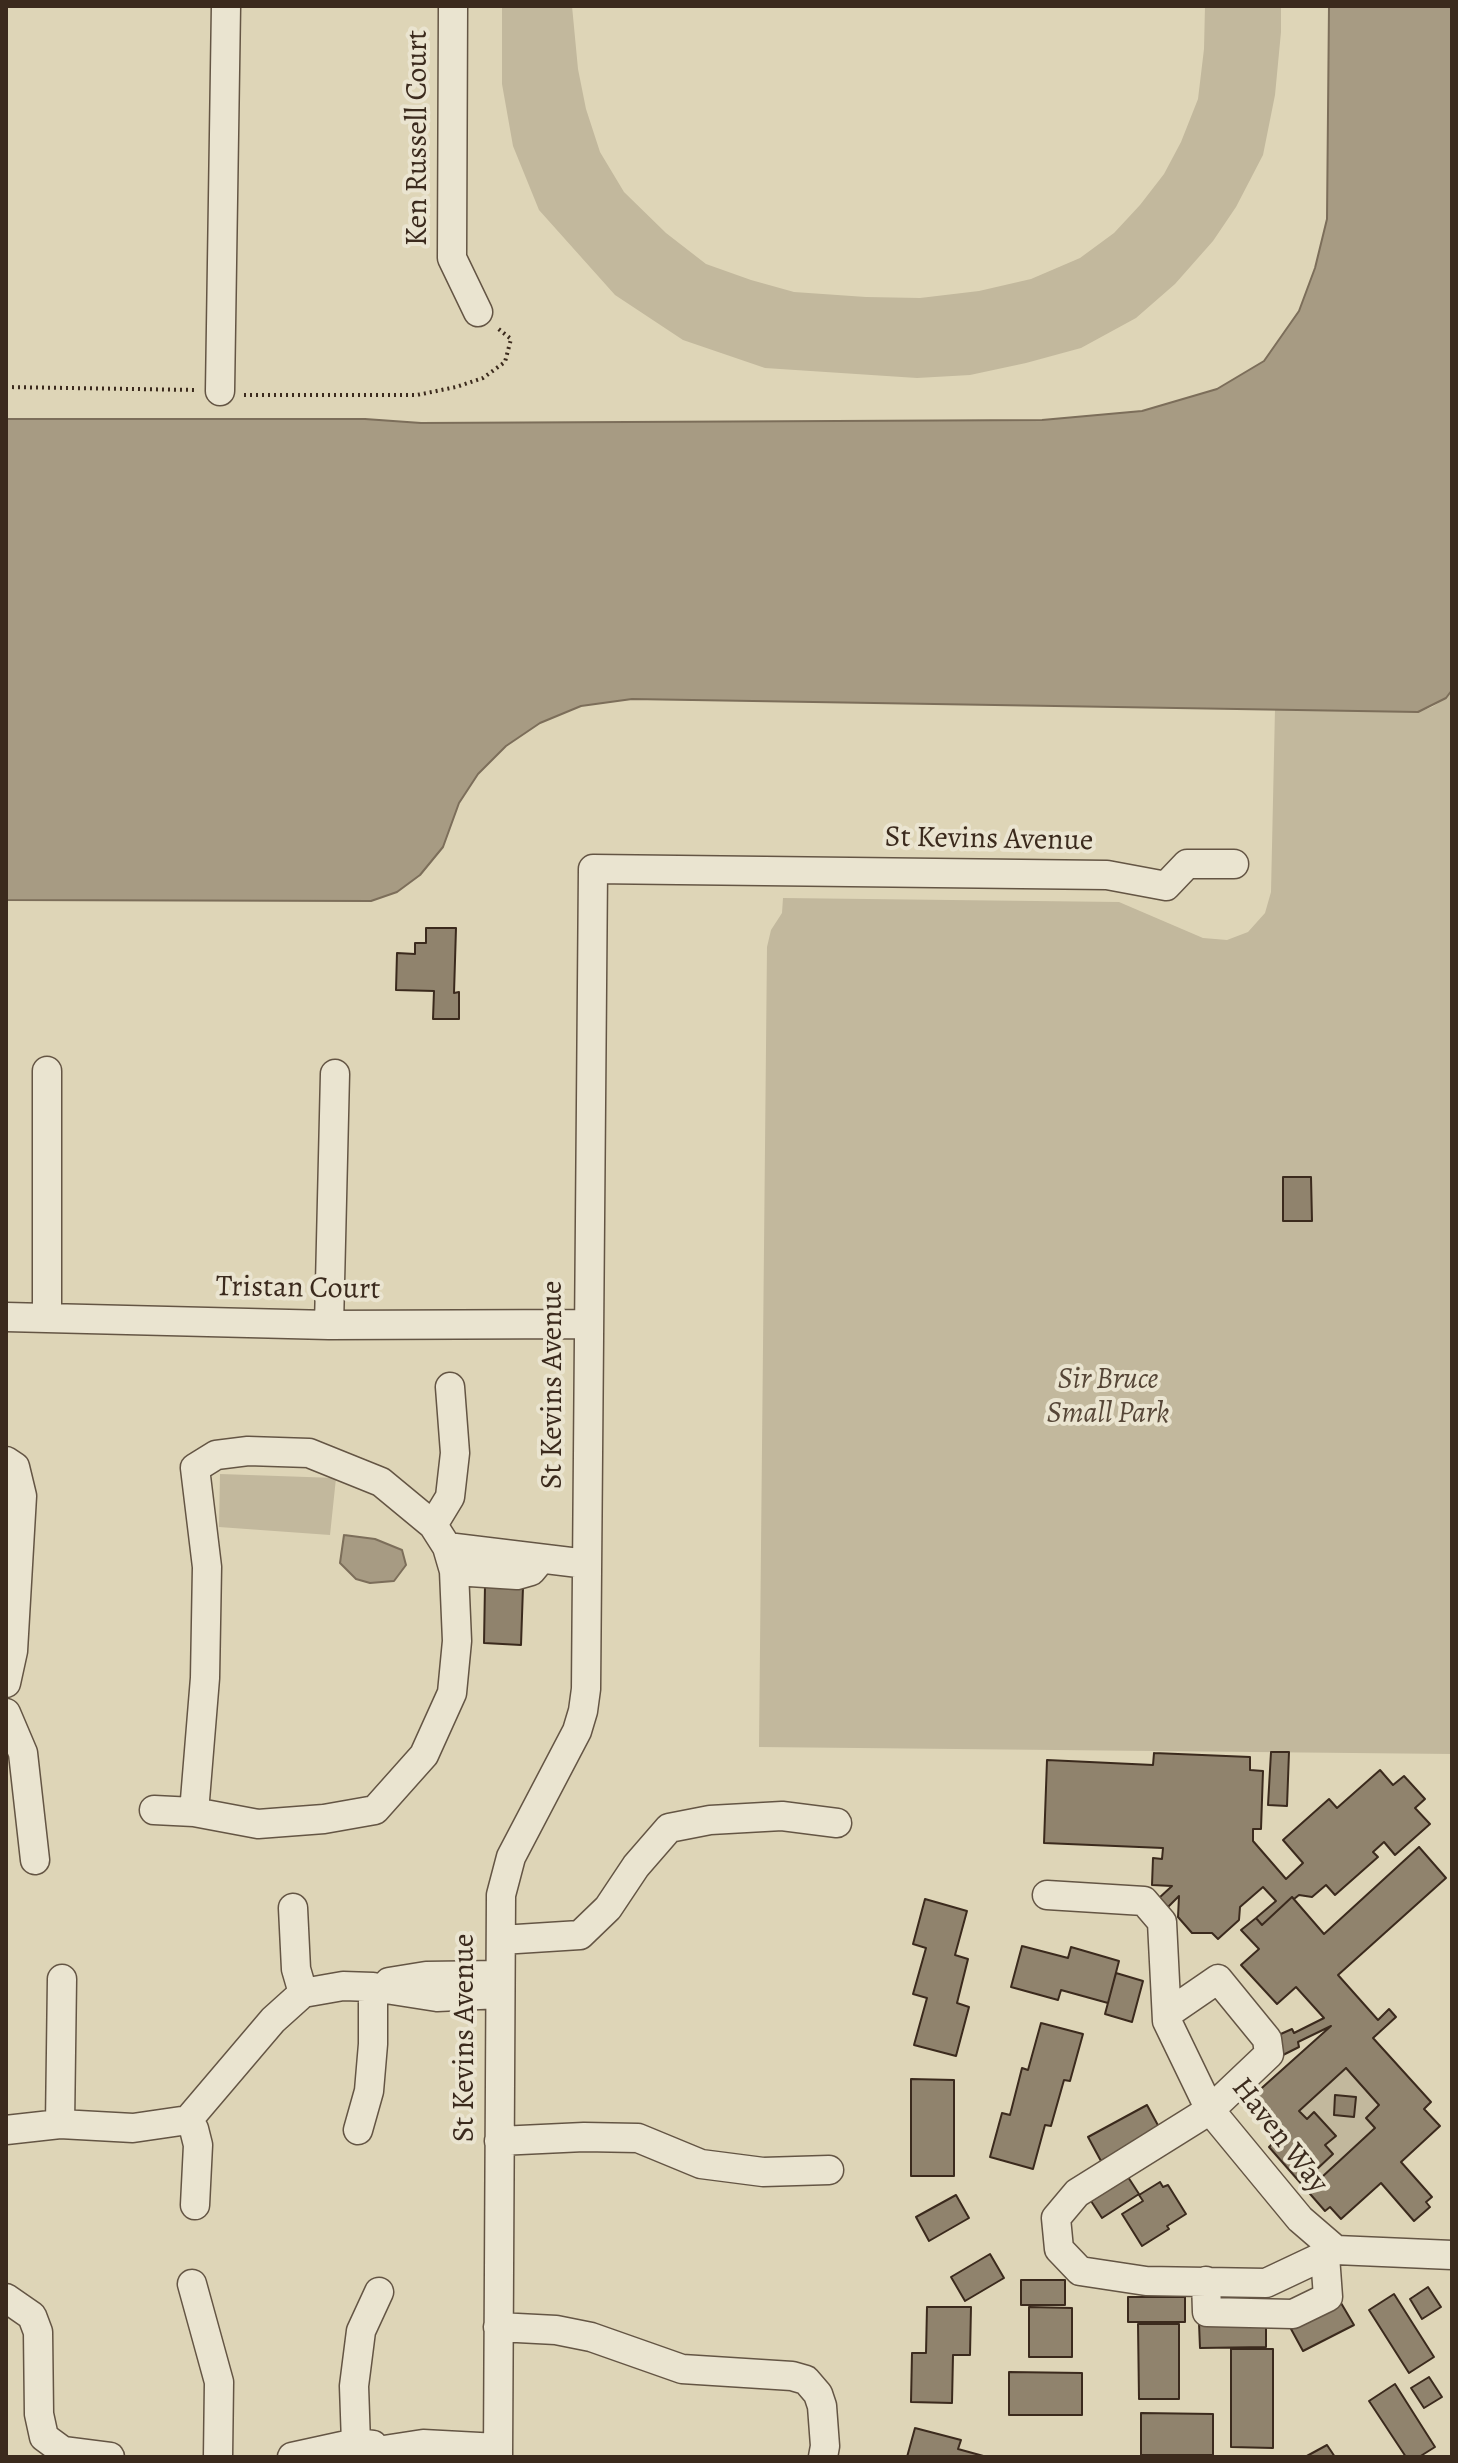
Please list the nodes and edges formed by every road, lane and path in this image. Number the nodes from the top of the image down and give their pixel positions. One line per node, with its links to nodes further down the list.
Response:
1 (226, 6): 5 (street)
2 (453, 6): 3 (street, Ken Russell Court)
3 (478, 312): 5 (path)
4 (6, 387): 5 (path)
5 (220, 391)
6 (1234, 864): 11 (street, St Kevins Avenue)
7 (47, 1071): 9 (street)
8 (335, 1074): 12 (street)
9 (47, 1316): 10 (street, Tristan Court); 12 (street, Tristan Court)
10 (6, 1317)
11 (589, 1324): 12 (street, Tristan Court); 16 (street, St Kevins Avenue)
12 (329, 1325)
13 (450, 1387): 15 (street)
14 (6, 1461): 17 (street)
15 (445, 1548): 16 (street); 20 (street); 20 (street)
16 (587, 1564): 25 (street, St Kevins Avenue)
17 (6, 1683)
18 (6, 1713): 22 (street)
19 (154, 1810): 20 (street)
20 (194, 1812)
21 (837, 1823): 25 (street)
22 (35, 1860)
23 (1047, 1895): 30 (street, Haven Way)
24 (293, 1908): 29 (street)
25 (501, 1940): 27 (street, St Kevins Avenue)
26 (62, 1979): 33 (street)
27 (500, 1984): 28 (street); 36 (street, St Kevins Avenue)
28 (373, 1987): 29 (street); 35 (street)
29 (303, 1993): 32 (street)
30 (1167, 2014): 31 (street, Haven Way); 31 (street)
31 (1210, 2110): 39 (street, Haven Way); 41 (street)
32 (188, 2120): 33 (street); 38 (street)
33 (60, 2124): 34 (street)
34 (6, 2130)
35 (358, 2130)
36 (499, 2141): 37 (street); 45 (street, St Kevins Avenue)
37 (829, 2170)
38 (195, 2205)
39 (1330, 2253): 40 (street); 41 (street); 41 (street)
40 (1452, 2255)
41 (1206, 2281)
42 (192, 2284): 50 (street)
43 (379, 2292): 46 (street)
44 (6, 2298): 49 (street)
45 (498, 2327): 47 (street, St Kevins Avenue); 52 (street)
46 (356, 2443): 48 (street); 51 (street)
47 (498, 2452): 48 (street)
48 (392, 2454)
49 (110, 2457)
50 (218, 2457)
51 (292, 2457)
52 (823, 2457)

